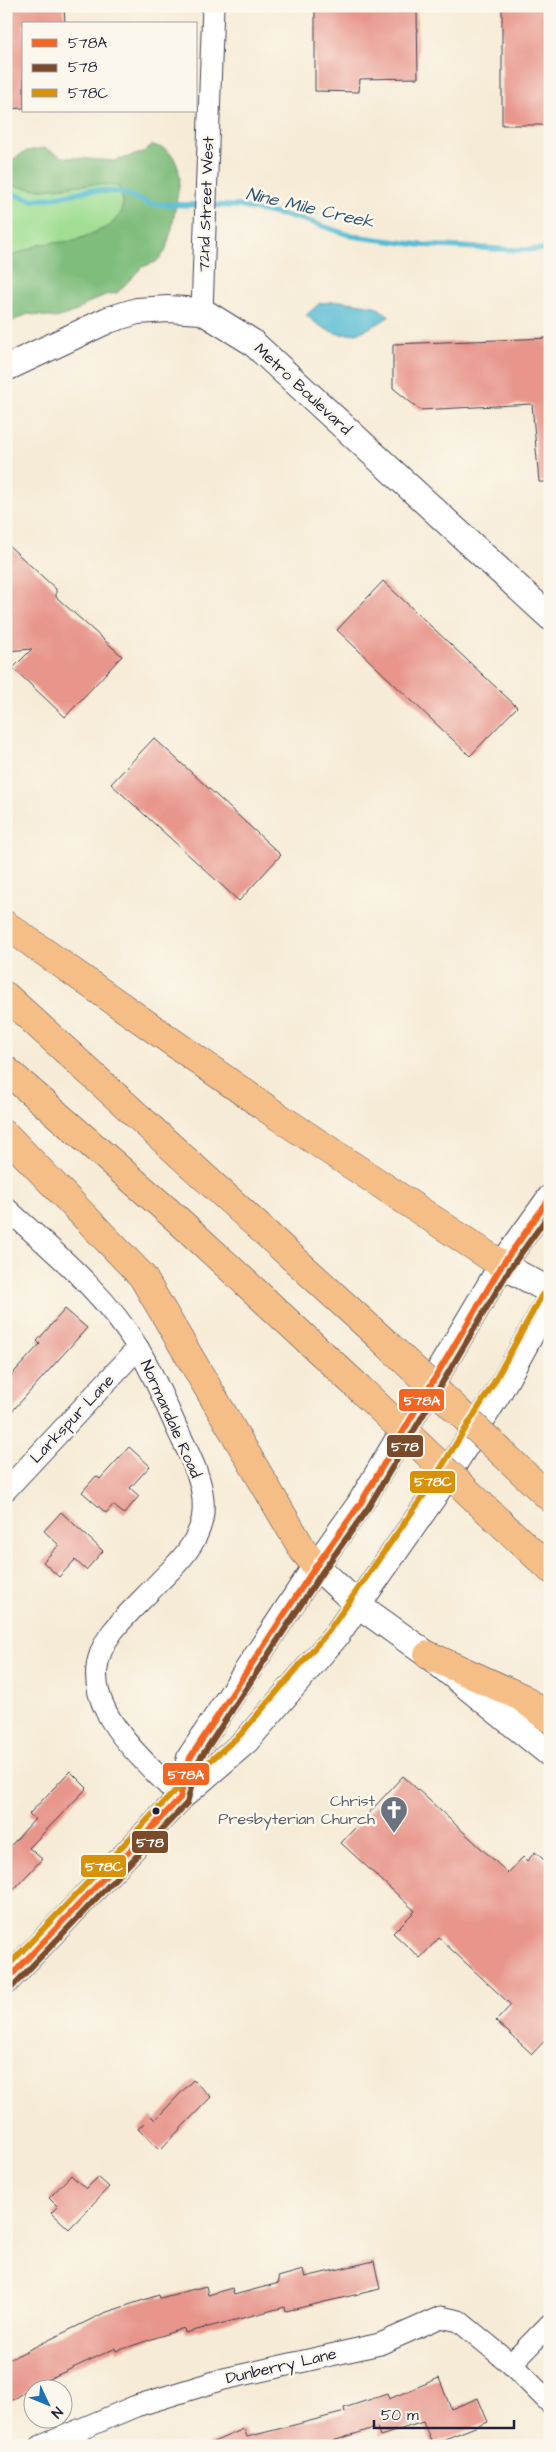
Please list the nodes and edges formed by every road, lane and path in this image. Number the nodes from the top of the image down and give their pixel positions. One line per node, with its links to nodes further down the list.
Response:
1 (213, 6): 2 (street, 72nd Street West)
2 (202, 311): 3 (street, Metro Boulevard); 4 (street, Metro Boulevard)
3 (6, 368)
4 (550, 617)
5 (6, 925): 11 (highway)
6 (6, 996): 16 (highway, bridge)
7 (6, 1070): 18 (highway, bridge)
8 (6, 1135): 17 (highway)
9 (550, 1198): 11 (street)
10 (6, 1208): 14 (street, Normandale Road)
11 (502, 1265): 12 (street); 17 (street)
12 (550, 1291)
13 (550, 1299): 19 (street)
14 (138, 1348): 15 (street, Larkspur Lane); 23 (street, Normandale Road)
15 (6, 1490)
16 (550, 1498)
17 (316, 1566): 19 (street); 23 (street)
18 (550, 1569)
19 (356, 1604): 20 (street); 23 (street)
20 (428, 1655): 21 (highway); 22 (street)
21 (550, 1719)
22 (550, 1754)
23 (180, 1798): 24 (street)
24 (6, 1981)
25 (550, 2324): 26 (street)
26 (511, 2364): 27 (street, Dunberry Lane); 28 (street, Dunberry Lane)
27 (550, 2403)
28 (41, 2446)

